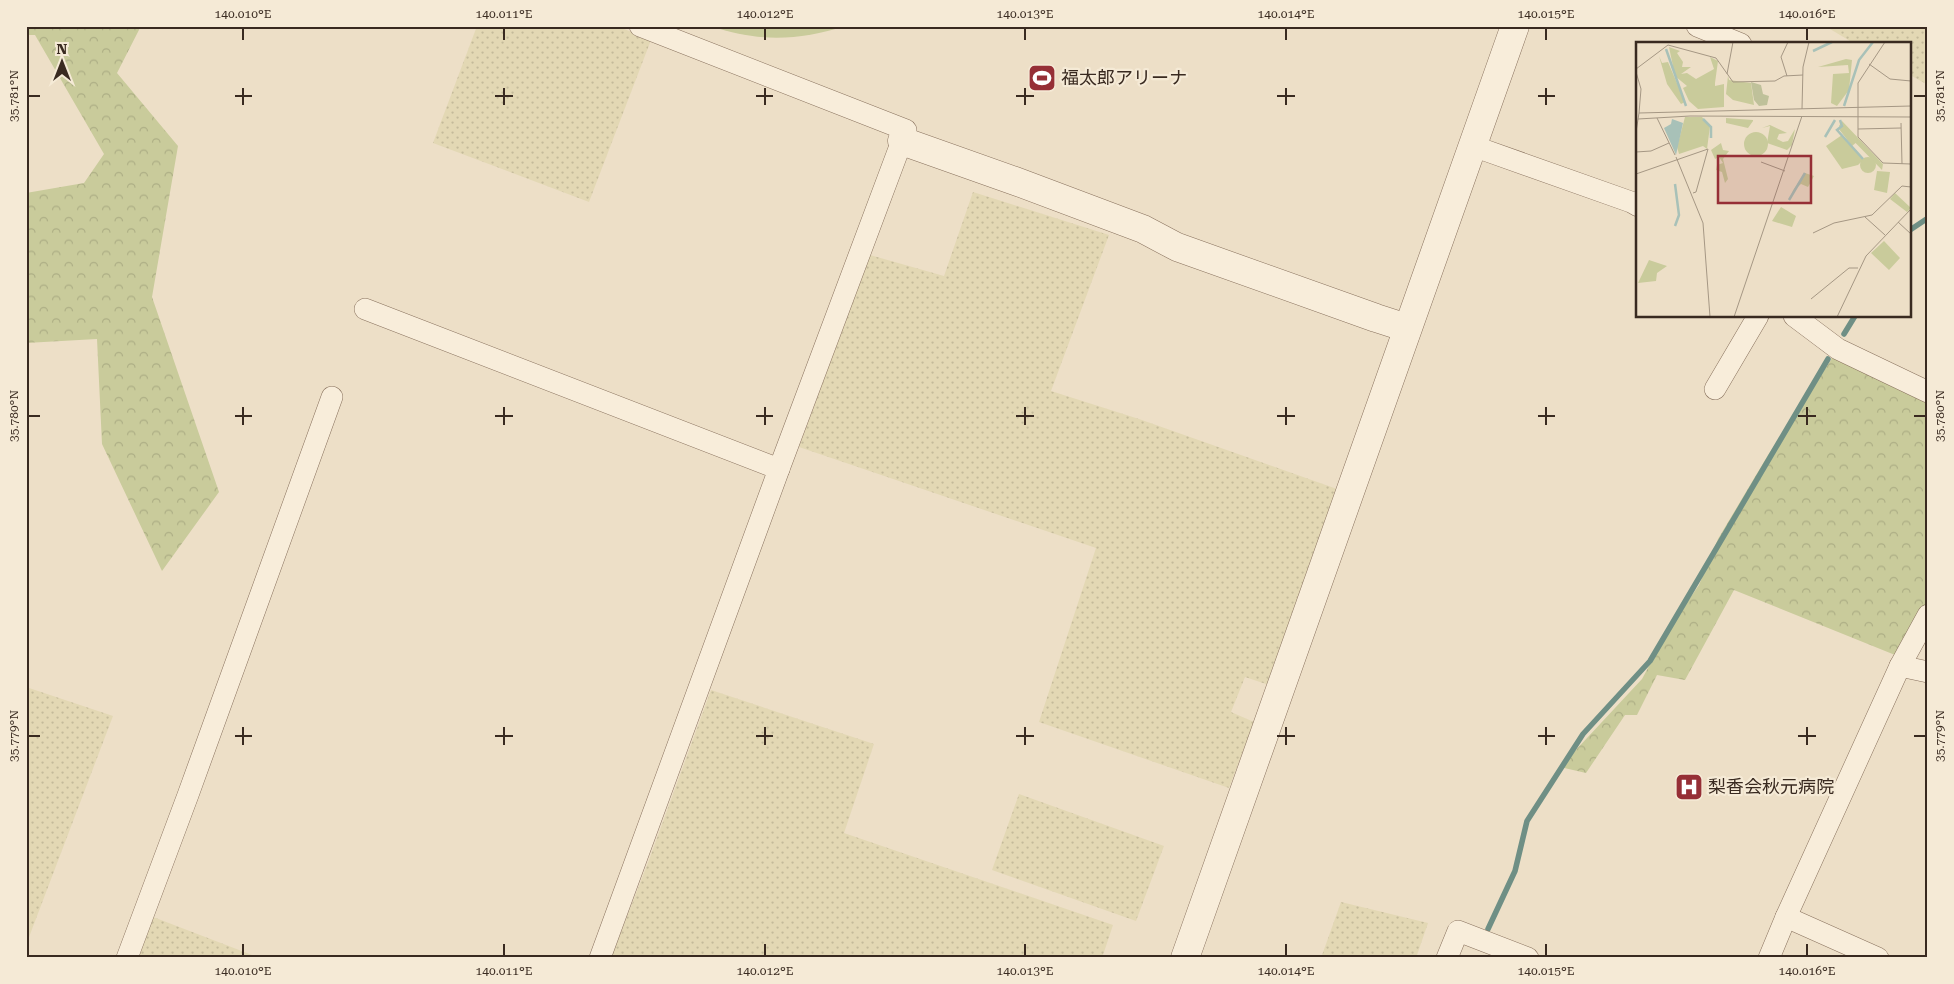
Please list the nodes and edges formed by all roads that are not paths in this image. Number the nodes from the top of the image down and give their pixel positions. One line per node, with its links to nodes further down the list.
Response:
1 (640, 26): 5 (street)
2 (1515, 26): 6 (street)
3 (1697, 26): 4 (street)
4 (1736, 42)
5 (902, 141): 11 (street); 15 (street)
6 (1473, 146): 7 (street); 11 (street)
7 (1636, 205)
8 (365, 309): 15 (street)
9 (1757, 318): 12 (street)
10 (1797, 318): 13 (street)
11 (1407, 328): 22 (street)
12 (1716, 388)
13 (1928, 392)
14 (332, 397): 20 (street)
15 (779, 468): 21 (street)
16 (1928, 616): 17 (street)
17 (1900, 666): 18 (street); 19 (street)
18 (1928, 672)
19 (1786, 916): 25 (street); 26 (street)
20 (127, 958)
21 (600, 958)
22 (1185, 958)
23 (1446, 958): 24 (street)
24 (1528, 958)
25 (1769, 958)
26 (1878, 958)

